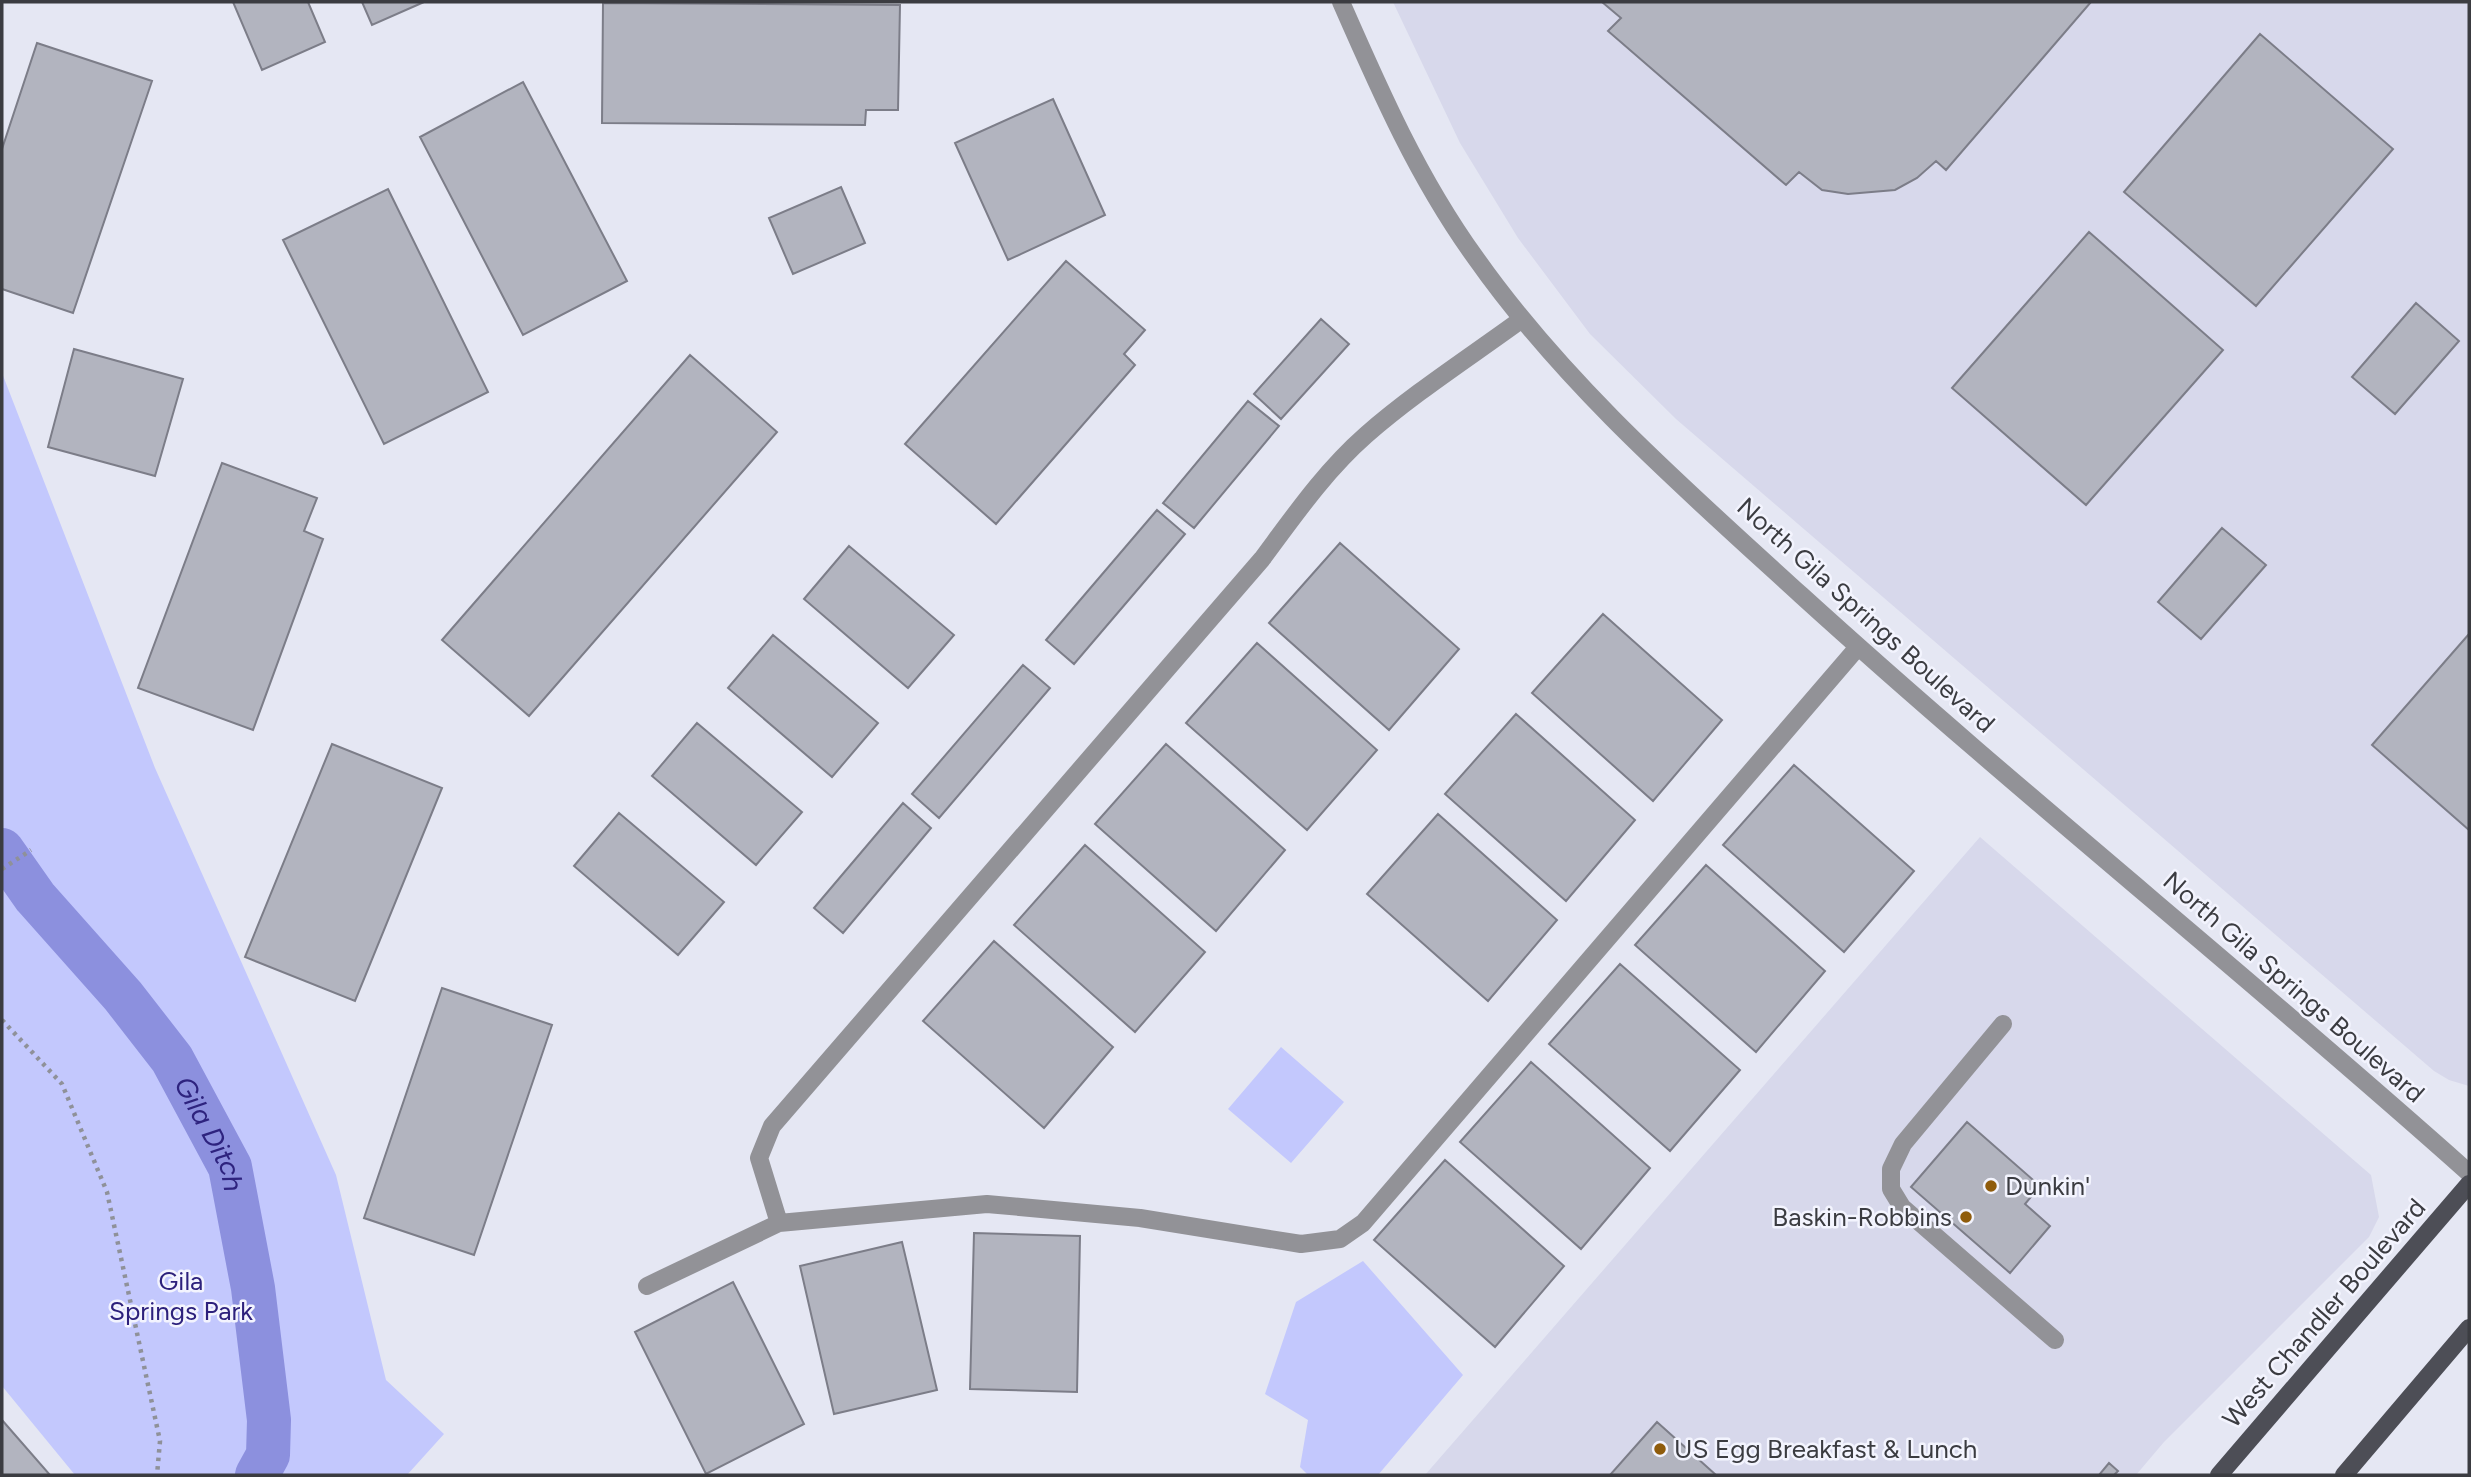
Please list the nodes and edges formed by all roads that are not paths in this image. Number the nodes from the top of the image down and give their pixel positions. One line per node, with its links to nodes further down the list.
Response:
1 (1341, 2): 2 (street, North Gila Springs Boulevard)
2 (1522, 319): 3 (street, North Gila Springs Boulevard); 7 (street)
3 (1858, 647): 5 (street, North Gila Springs Boulevard); 7 (street)
4 (2003, 1024): 10 (street)
5 (2469, 1173)
6 (2469, 1184): 11 (main road, West Chandler Boulevard)
7 (779, 1223): 8 (street)
8 (648, 1286)
9 (2469, 1328): 12 (main road)
10 (2055, 1340)
11 (2220, 1475)
12 (2344, 1475)

